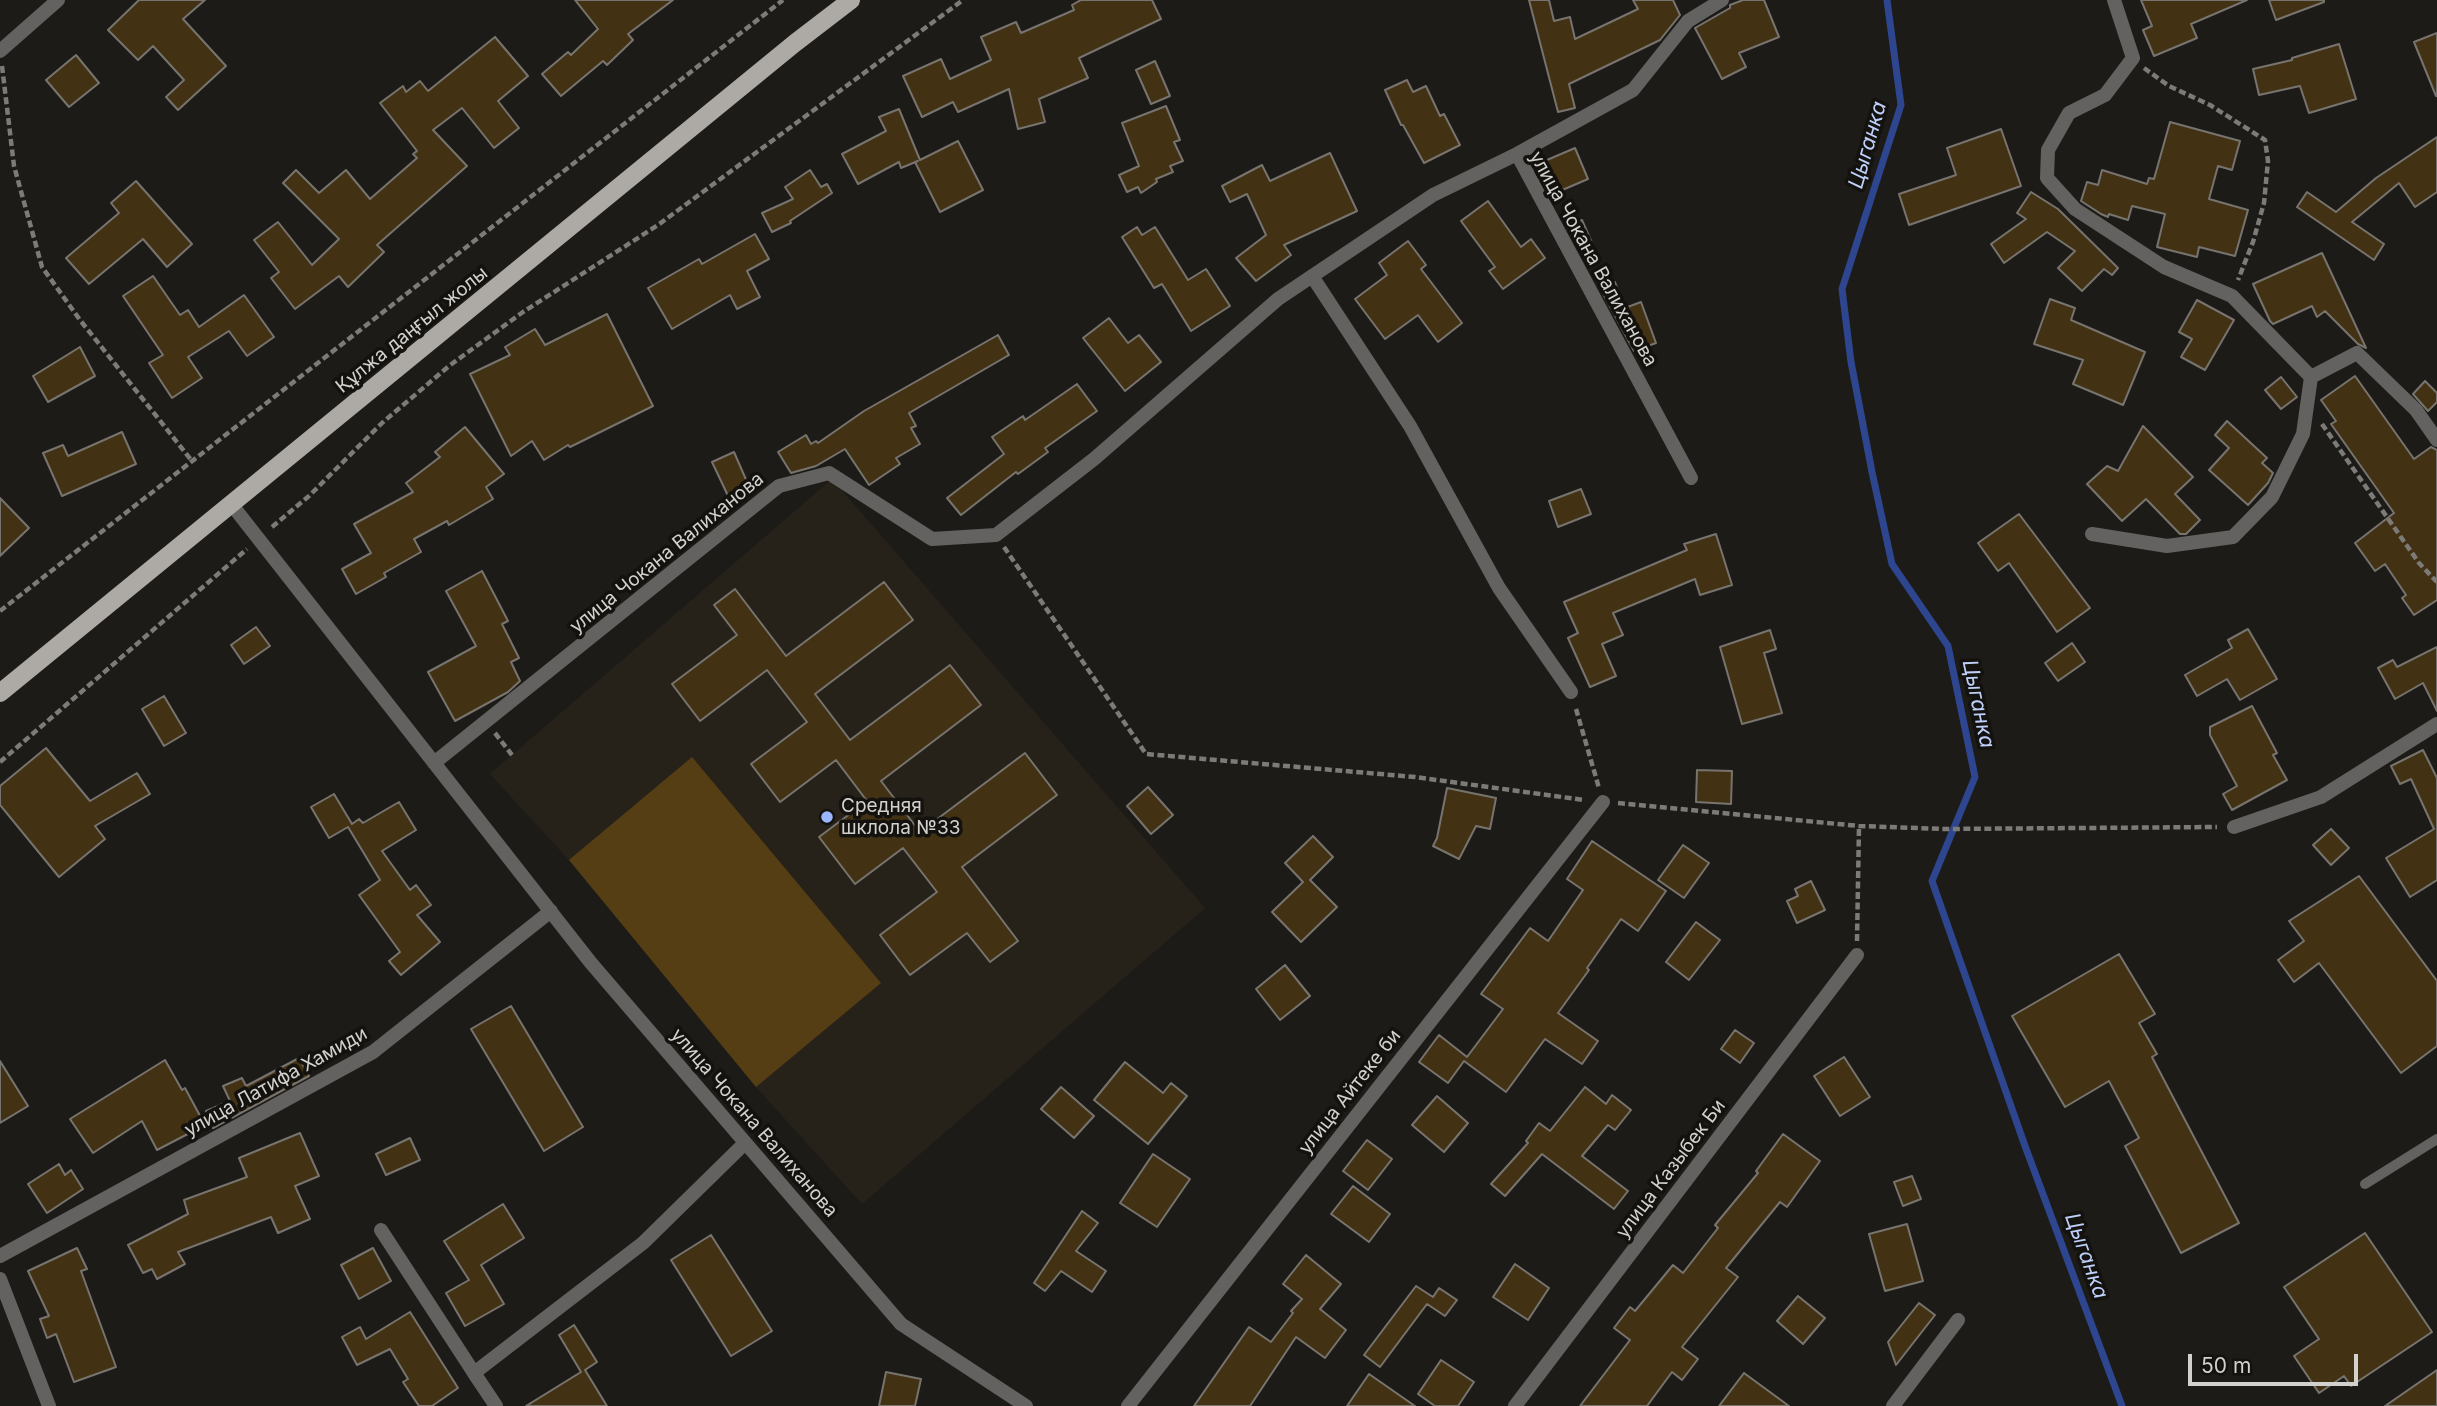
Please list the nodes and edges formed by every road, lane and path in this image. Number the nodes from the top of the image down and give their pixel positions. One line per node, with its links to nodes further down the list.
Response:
1 (58, 0): 7 (street)
2 (783, 0): 15 (path)
3 (851, 0): 17 (main road, Құлжа даңғыл жолы)
4 (963, 0): 20 (path)
5 (1722, 0): 9 (street)
6 (2114, 0): 8 (street)
7 (1, 57): 15 (path)
8 (2133, 58): 11 (path); 11 (street)
9 (1517, 154): 10 (street, улица Чокана Валиханова); 16 (street, улица Чокана Валиханова)
10 (1312, 276): 19 (street, улица Чокана Валиханова); 23 (street)
11 (2232, 296): 12 (street)
12 (2311, 377): 14 (street); 18 (street)
13 (2318, 419): 21 (path)
14 (2437, 440)
15 (192, 461): 22 (path)
16 (1691, 478)
17 (232, 505): 20 (street, улица Чокана Валиханова); 24 (main road, Құлжа даңғыл жолы)
18 (2092, 534)
19 (996, 535): 25 (street, улица Чокана Валиханова); 30 (path)
20 (258, 539): 28 (path); 29 (street, улица Чокана Валиханова)
21 (2437, 582)
22 (0, 611)
23 (1571, 692): 30 (path)
24 (0, 693)
25 (486, 722): 27 (path); 29 (street, улица Чокана Валиханова)
26 (2437, 724): 32 (street)
27 (512, 755)
28 (0, 762)
29 (434, 763): 33 (street, улица Чокана Валиханова)
30 (1603, 802): 31 (path); 46 (street, улица Айтеке би)
31 (1859, 826): 32 (path); 34 (path)
32 (2234, 827)
33 (551, 911): 36 (street, улица Чокана Валиханова); 39 (street, улица Латифа Хамиди)
34 (1857, 956): 47 (street, улица Казыбек Би)
35 (2437, 1139): 37 (lane)
36 (745, 1143): 42 (street); 45 (street, улица Чокана Валиханова)
37 (2365, 1184)
38 (381, 1230): 42 (street)
39 (0, 1256)
40 (0, 1279): 43 (street)
41 (1958, 1320): 48 (street)
42 (474, 1373): 44 (street)
43 (49, 1406)
44 (496, 1406)
45 (1026, 1406)
46 (1128, 1406)
47 (1515, 1406)
48 (1893, 1406)

